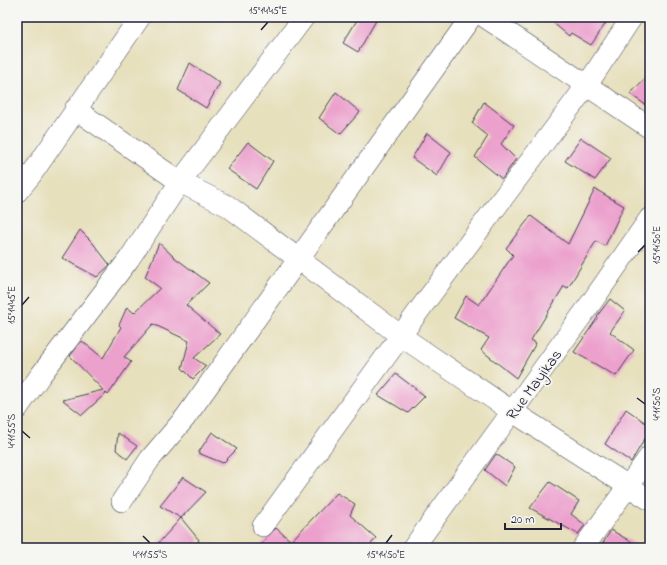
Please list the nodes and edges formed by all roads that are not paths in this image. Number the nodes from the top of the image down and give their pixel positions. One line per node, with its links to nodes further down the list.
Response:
1 (140, 17): 7 (street)
2 (304, 17): 9 (street)
3 (471, 17): 12 (street)
4 (485, 17): 6 (street)
5 (632, 17): 6 (street)
6 (587, 85): 8 (street); 13 (street)
7 (75, 109): 9 (street); 10 (street)
8 (650, 128)
9 (180, 182): 12 (street); 14 (street)
10 (17, 192)
11 (650, 218): 15 (street, Rue Mayikas)
12 (297, 259): 13 (street); 19 (street)
13 (401, 336): 15 (street); 20 (street)
14 (17, 409)
15 (512, 412): 17 (street); 21 (street, Rue Mayikas)
16 (650, 456): 17 (street)
17 (629, 487): 18 (street); 22 (street)
18 (650, 500)
19 (122, 501)
20 (263, 526)
21 (413, 548)
22 (583, 548)

